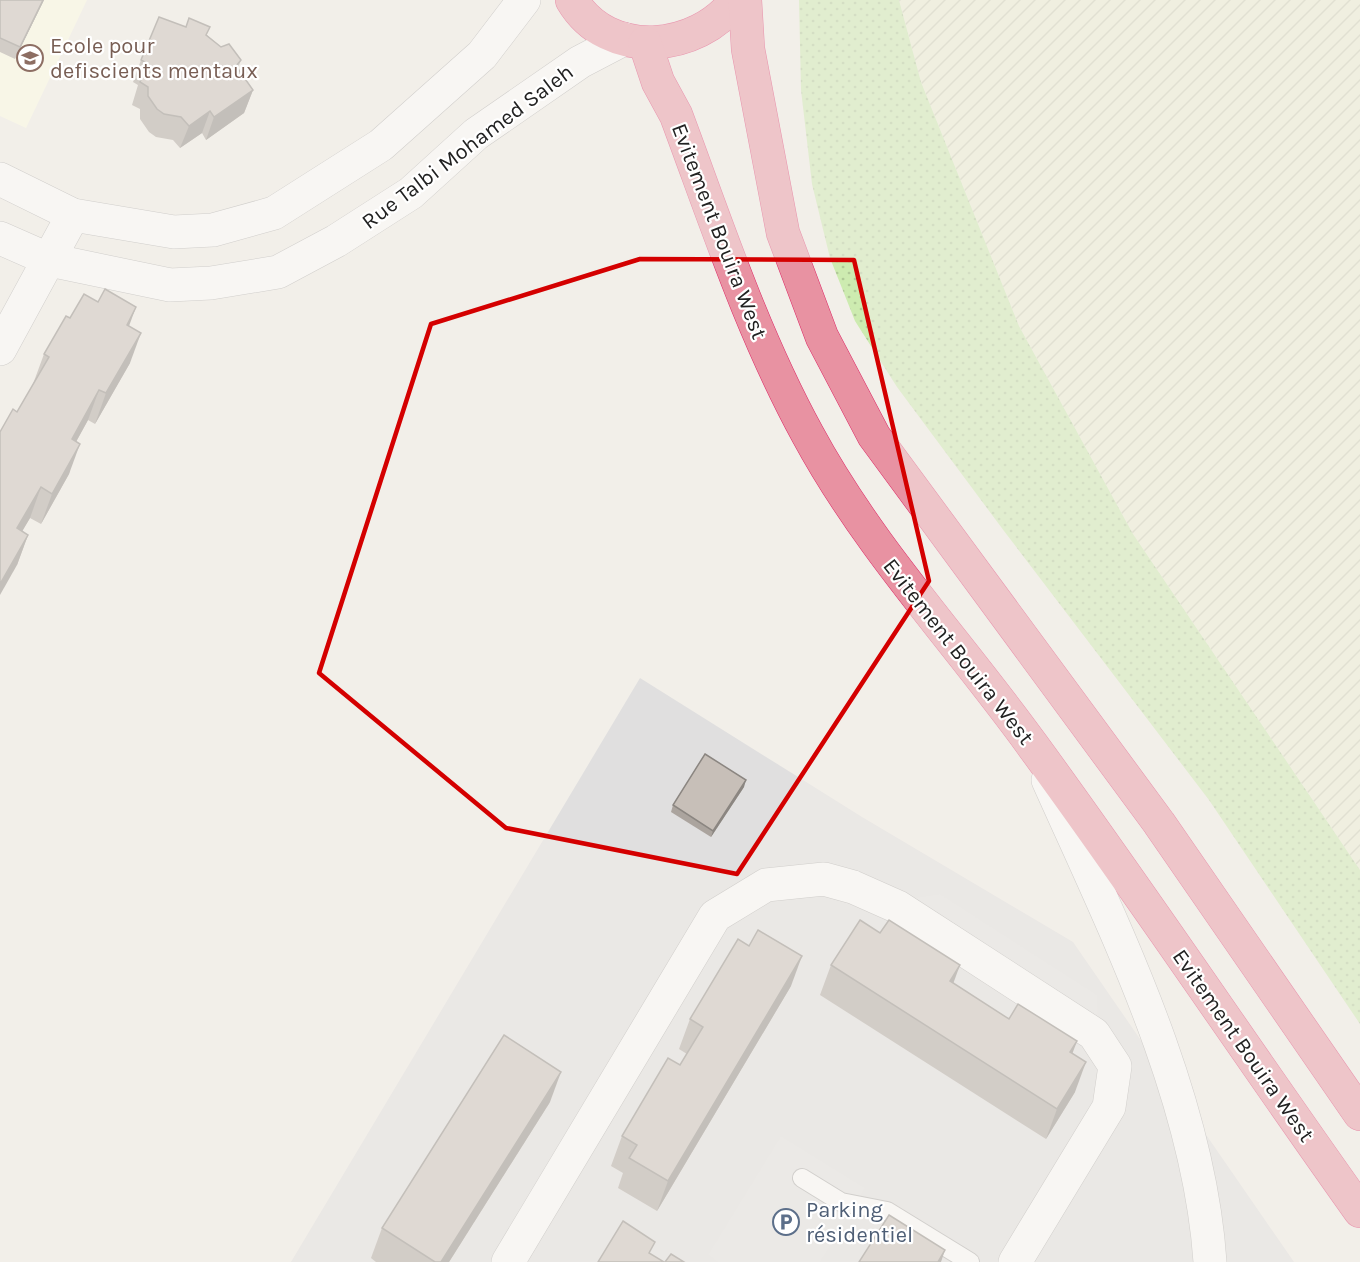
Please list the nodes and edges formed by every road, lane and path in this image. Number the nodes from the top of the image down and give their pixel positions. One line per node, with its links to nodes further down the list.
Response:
1 (524, 0): 7 (street)
2 (572, 0): 5 (highway)
3 (736, 0): 5 (highway)
4 (745, 0): 12 (highway)
5 (635, 41): 9 (street, Rue Talbi Mohamed Saleh); 11 (highway, Evitement Bouira West)
6 (0, 179): 7 (street)
7 (73, 215): 9 (street)
8 (0, 238): 9 (street, Rue Talbi Mohamed Saleh)
9 (50, 260): 10 (street)
10 (0, 349)
11 (1033, 746): 14 (highway, Evitement Bouira West); 18 (street)
12 (1360, 1114)
13 (802, 1178): 16 (lane)
14 (1360, 1211)
15 (508, 1262): 17 (street)
16 (970, 1262)
17 (1016, 1262)
18 (1210, 1262)

